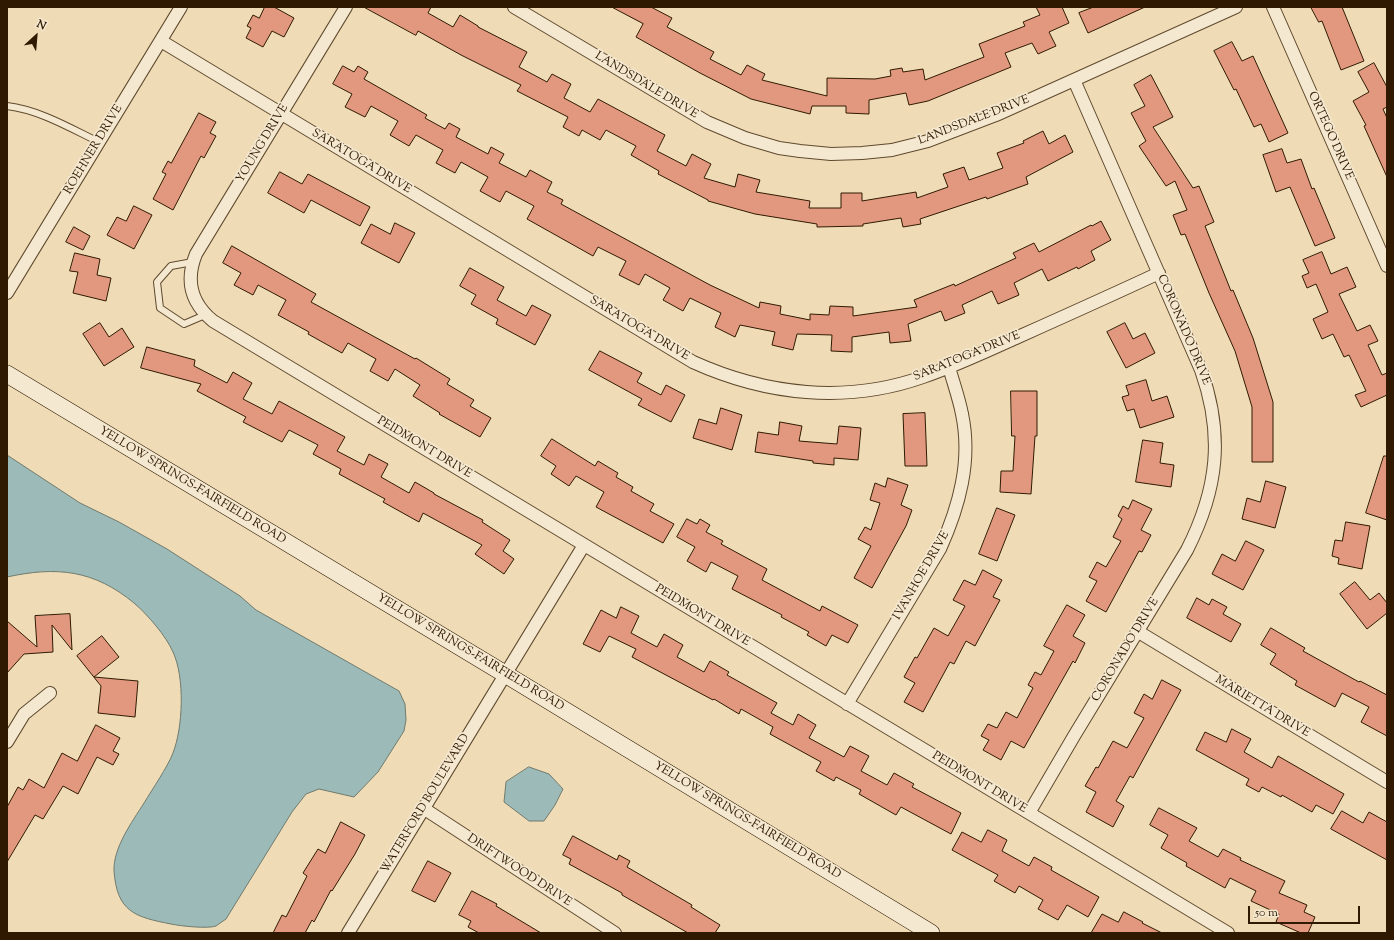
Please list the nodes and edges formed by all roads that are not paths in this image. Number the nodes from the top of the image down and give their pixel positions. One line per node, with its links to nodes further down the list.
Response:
1 (181, 7): 6 (street, ROEHNER DRIVE)
2 (346, 7): 9 (street, YOUNG DRIVE)
3 (514, 7): 7 (street, LANDSDALE DRIVE)
4 (1236, 7): 7 (street, LANDSDALE DRIVE)
5 (1273, 7): 12 (street, ORTEGO DRIVE)
6 (161, 41): 9 (street, SARATOGA DRIVE); 10 (street, ROEHNER DRIVE)
7 (1074, 80): 13 (street, CORONADO DRIVE)
8 (7, 106): 10 (lane)
9 (282, 114): 11 (street, YOUNG DRIVE); 17 (street, SARATOGA DRIVE)
10 (99, 142): 15 (street, ROEHNER DRIVE)
11 (193, 262): 14 (street, YOUNG DRIVE); 16 (lane)
12 (1387, 266)
13 (1159, 273): 17 (street, SARATOGA DRIVE); 20 (street, CORONADO DRIVE)
14 (191, 285): 16 (street, PEIDMONT DRIVE)
15 (7, 293)
16 (205, 315): 19 (street, PEIDMONT DRIVE)
17 (949, 367): 23 (street, IVANHOE DRIVE)
18 (7, 374): 21 (main road, YELLOW SPRINGS-FAIRFIELD ROAD)
19 (584, 544): 21 (street, WATERFORD BOULEVARD); 23 (street, PEIDMONT DRIVE)
20 (1137, 631): 25 (street, MARIETTA DRIVE); 27 (street, CORONADO DRIVE)
21 (505, 674): 26 (street, WATERFORD BOULEVARD); 30 (main road, YELLOW SPRINGS-FAIRFIELD ROAD)
22 (50, 694): 24 (street)
23 (847, 704): 27 (street, PEIDMONT DRIVE)
24 (7, 742)
25 (1387, 782)
26 (423, 808): 28 (street, WATERFORD BOULEVARD); 29 (street, DRIFTWOOD DRIVE)
27 (1029, 813): 31 (street, PEIDMONT DRIVE)
28 (348, 933)
29 (615, 933)
30 (931, 933)
31 (1228, 933)

